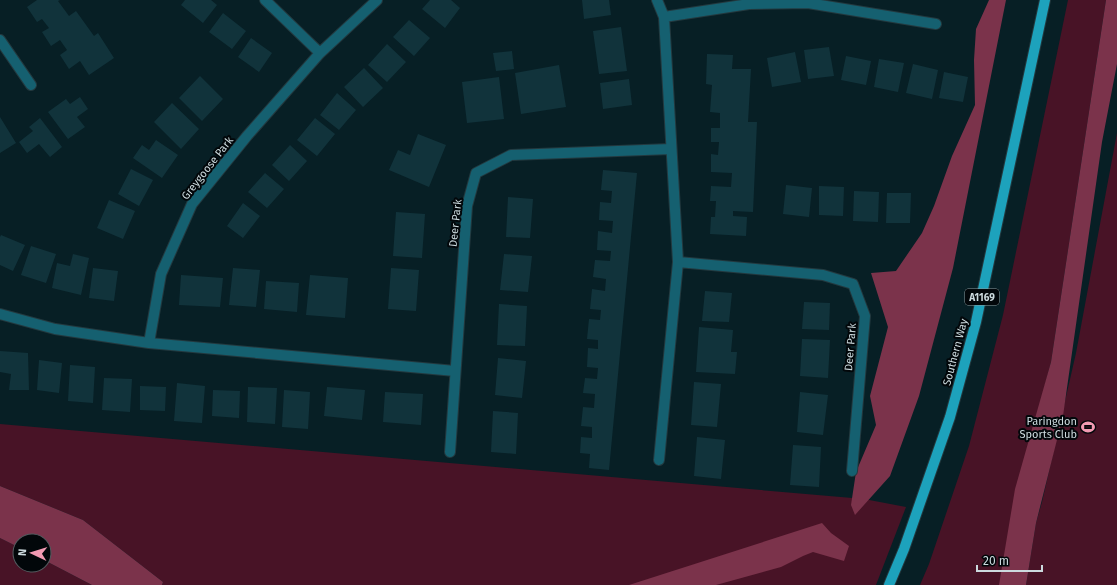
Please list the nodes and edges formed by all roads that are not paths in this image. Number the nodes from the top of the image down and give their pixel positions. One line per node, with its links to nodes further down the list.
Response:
1 (265, 0): 8 (street)
2 (377, 0): 8 (street, Greygoose Park)
3 (657, 0): 5 (street)
4 (1045, 0): 18 (main road, Southern Way / A1169)
5 (664, 17): 6 (street); 10 (street)
6 (936, 24)
7 (0, 40): 9 (street)
8 (320, 53): 13 (street, Greygoose Park)
9 (31, 85)
10 (671, 150): 11 (street); 14 (street, Deer Park)
11 (678, 262): 16 (street); 17 (street, Deer Park)
12 (0, 314): 13 (street)
13 (149, 343): 14 (street)
14 (455, 370): 15 (street, Deer Park)
15 (450, 452)
16 (659, 460)
17 (852, 471)
18 (889, 585)

